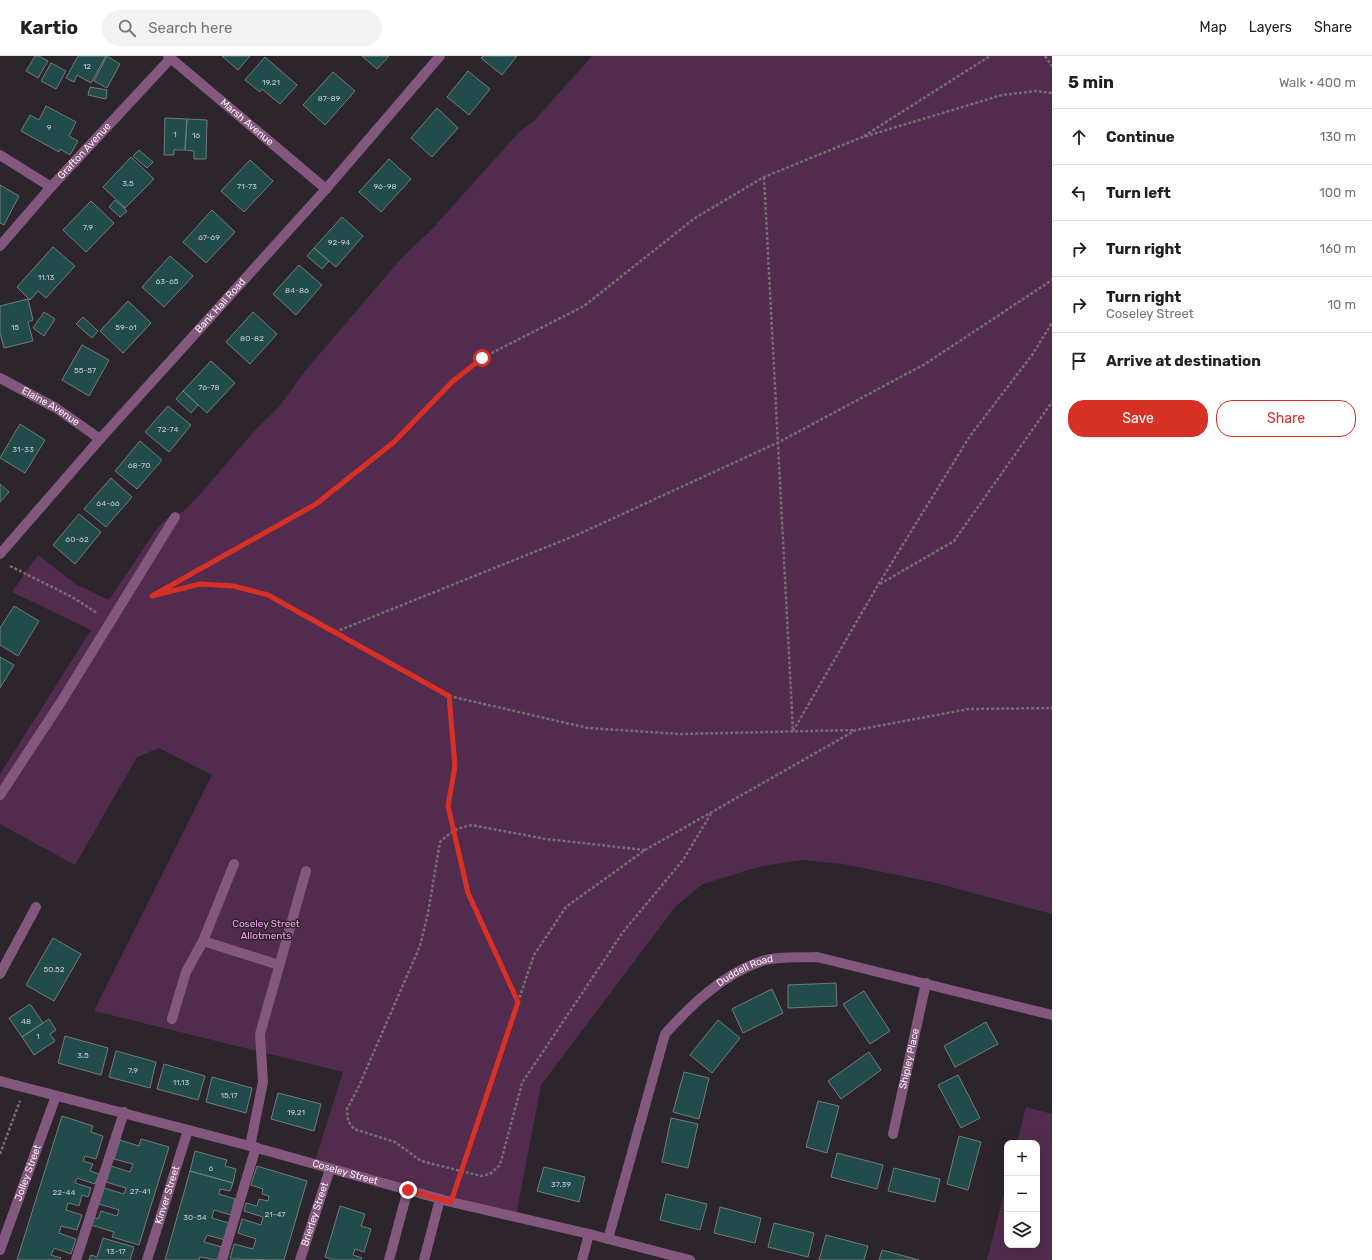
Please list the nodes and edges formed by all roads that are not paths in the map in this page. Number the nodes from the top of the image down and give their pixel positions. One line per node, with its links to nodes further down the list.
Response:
1 (440, 56): 5 (street, Bank Hall Road)
2 (169, 57): 4 (street, Grafton Avenue); 5 (street, Marsh Avenue)
3 (0, 155): 4 (street)
4 (51, 187): 6 (street, Grafton Avenue)
5 (326, 189): 8 (street, Bank Hall Road)
6 (0, 246)
7 (0, 378): 8 (street, Elaine Avenue)
8 (100, 439): 10 (street, Bank Hall Road)
9 (175, 517): 11 (street)
10 (0, 554)
11 (0, 795)
12 (234, 864): 15 (street)
13 (306, 871): 16 (street)
14 (36, 907): 17 (street)
15 (203, 941): 16 (street); 20 (street)
16 (279, 965): 26 (street)
17 (0, 974)
18 (926, 984): 19 (street, Duddell Road); 25 (street, Shipley Place); 31 (street, Duddell Road)
19 (1052, 1015)
20 (172, 1019)
21 (0, 1081): 22 (street, Coseley Street)
22 (56, 1096): 23 (street, Coseley Street); 32 (street, Jolley Street)
23 (124, 1112): 24 (street, Coseley Street); 33 (street)
24 (188, 1130): 26 (street, Coseley Street); 34 (street, Kinver Street)
25 (893, 1134)
26 (253, 1146): 27 (street, Coseley Street); 35 (street)
27 (330, 1169): 28 (street, Coseley Street); 36 (street, Brierley Street)
28 (408, 1190): 29 (street, Coseley Street); 37 (street)
29 (440, 1199): 30 (street, Coseley Street); 38 (street)
30 (589, 1234): 31 (street, Coseley Street); 39 (street)
31 (608, 1239): 40 (street, Coseley Street)
32 (0, 1250)
33 (76, 1260)
34 (147, 1260)
35 (222, 1260)
36 (300, 1260)
37 (389, 1260)
38 (424, 1260)
39 (582, 1260)
40 (690, 1260)

